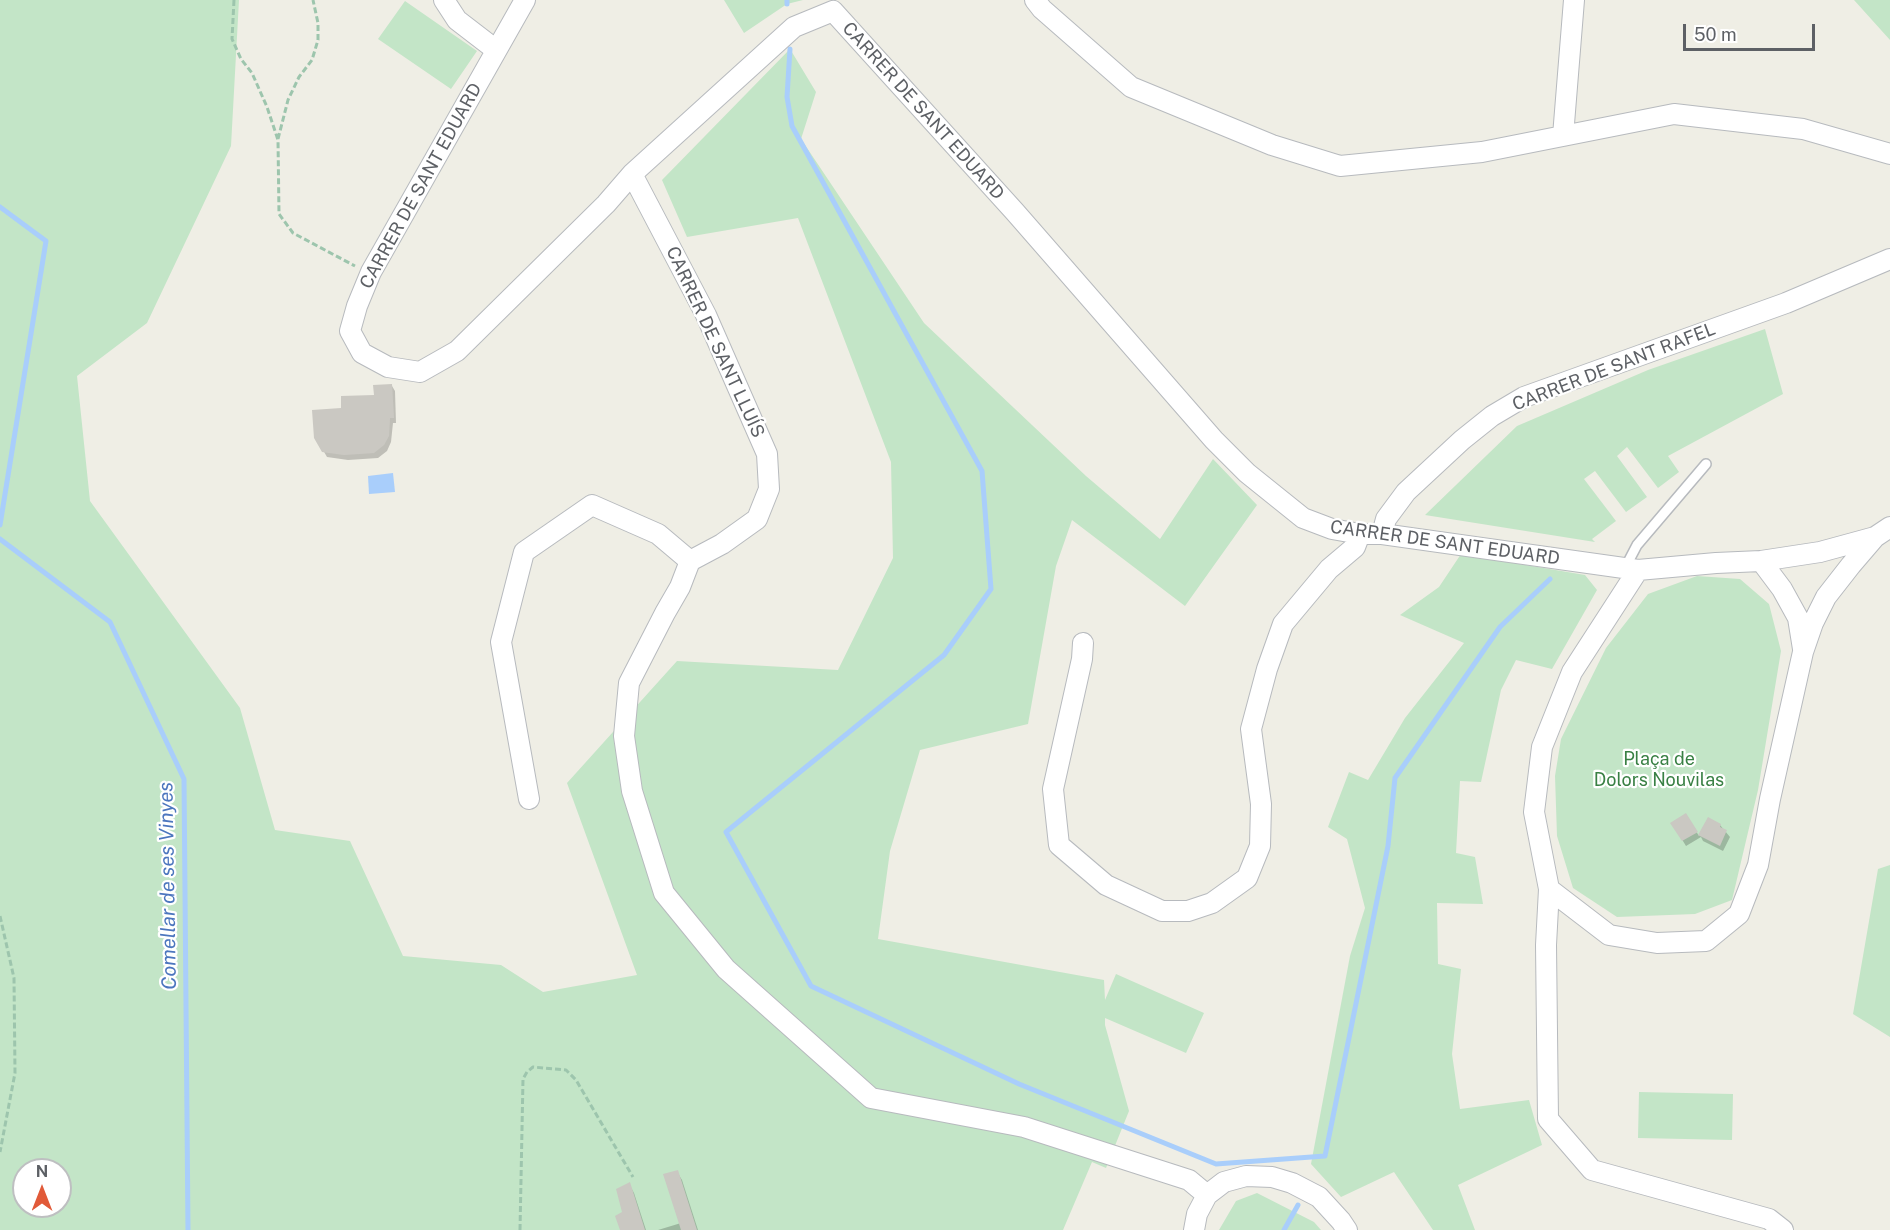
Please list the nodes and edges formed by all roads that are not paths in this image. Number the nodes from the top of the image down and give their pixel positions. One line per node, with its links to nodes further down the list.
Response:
1 (444, 0): 5 (street)
2 (525, 0): 5 (street, CARRER DE SANT EDUARD)
3 (1035, 0): 6 (street)
4 (1574, 0): 6 (street)
5 (496, 50): 8 (street, CARRER DE SANT EDUARD)
6 (1563, 136): 7 (street)
7 (1890, 154)
8 (632, 174): 12 (street, CARRER DE SANT EDUARD); 14 (street, CARRER DE SANT LLUÍS)
9 (1890, 260): 13 (street, CARRER DE SANT RAFEL)
10 (1706, 464): 16 (lane)
11 (1883, 532): 15 (street); 18 (street)
12 (1360, 534): 13 (street, CARRER DE SANT EDUARD); 17 (street)
13 (1382, 534): 16 (street, CARRER DE SANT EDUARD)
14 (690, 561): 19 (street); 21 (street)
15 (1761, 561): 16 (street); 18 (street)
16 (1631, 569): 20 (street)
17 (1083, 644)
18 (1803, 652): 20 (street)
19 (529, 799)
20 (1549, 889): 24 (street)
21 (1207, 1195): 22 (street); 23 (street)
22 (1194, 1230)
23 (1347, 1230)
24 (1783, 1230)

